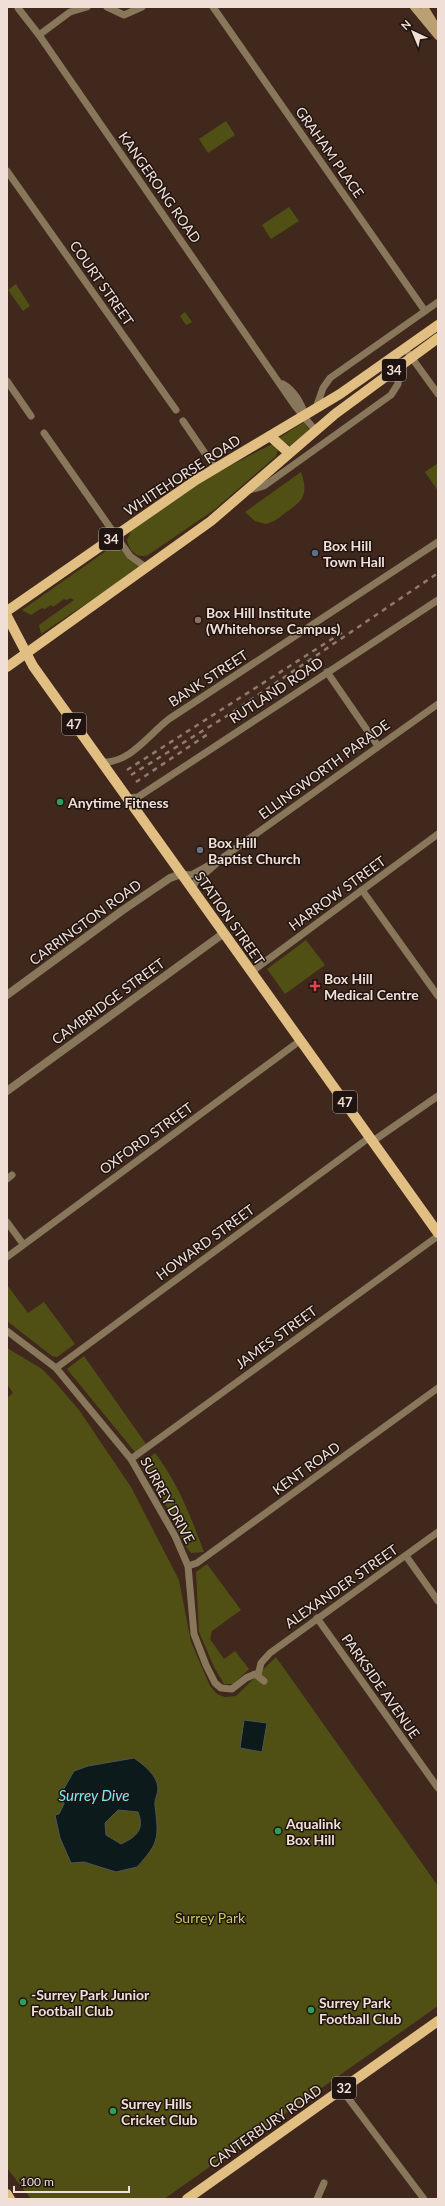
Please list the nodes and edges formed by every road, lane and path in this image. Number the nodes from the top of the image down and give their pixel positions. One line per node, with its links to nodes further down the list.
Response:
1 (87, 7): 9 (street)
2 (107, 7): 3 (street)
3 (142, 7)
4 (213, 7): 13 (street, GRAHAM PLACE)
5 (414, 7): 10 (main road)
6 (424, 7): 8 (main road)
7 (18, 8): 9 (street, KANGERONG ROAD)
8 (438, 30)
9 (39, 35): 24 (street, KANGERONG ROAD)
10 (438, 36)
11 (7, 170): 22 (street, COURT STREET)
12 (438, 302): 13 (street)
13 (425, 311): 21 (street)
14 (438, 325): 16 (main road, WHITEHORSE ROAD / 34)
15 (438, 338): 17 (main road, 34)
16 (405, 349): 17 (street); 21 (main road, WHITEHORSE ROAD / 34)
17 (412, 357): 18 (main road, 34); 20 (street)
18 (398, 367): 26 (main road, 34); 30 (street)
19 (7, 382): 23 (street)
20 (438, 394)
21 (316, 409): 24 (main road, WHITEHORSE ROAD / 34)
22 (176, 410)
23 (31, 416)
24 (305, 416): 26 (street, KANGERONG ROAD); 28 (main road, WHITEHORSE ROAD / 34)
25 (183, 421): 31 (street)
26 (315, 430): 29 (main road, 34)
27 (44, 433): 33 (street)
28 (270, 436): 29 (main road); 31 (main road, WHITEHORSE ROAD / 34)
29 (289, 452): 30 (street); 32 (main road, 34)
30 (298, 462): 32 (street)
31 (215, 468): 33 (main road, WHITEHORSE ROAD / 34)
32 (246, 491): 35 (main road, 34)
33 (116, 536): 35 (street); 37 (main road, WHITEHORSE ROAD / 34)
34 (438, 542): 44 (street, BANK STREET)
35 (147, 568): 39 (main road, 34)
36 (438, 600): 41 (street, RUTLAND ROAD)
37 (7, 611)
38 (7, 616): 39 (main road, STATION STREET / 47)
39 (26, 654): 40 (main road, 34); 45 (main road, STATION STREET / 47)
40 (7, 668)
41 (327, 672): 43 (street); 47 (street, RUTLAND ROAD)
42 (438, 704): 43 (street, ELLINGWORTH PARADE)
43 (378, 746): 49 (street, ELLINGWORTH PARADE)
44 (117, 761): 45 (street); 46 (street)
45 (101, 762): 46 (main road, STATION STREET / 47)
46 (110, 776): 47 (main road, STATION STREET / 47)
47 (127, 798): 50 (main road, STATION STREET / 47)
48 (438, 834): 52 (street, HARROW STREET)
49 (226, 856): 50 (street, ELLINGWORTH PARADE); 51 (street, ELLINGWORTH PARADE)
50 (181, 874): 51 (main road, STATION STREET / 47); 55 (street, CARRINGTON ROAD)
51 (192, 889): 53 (main road, STATION STREET / 47)
52 (362, 890): 54 (street, HARROW STREET); 56 (street)
53 (224, 933): 54 (main road, STATION STREET / 47); 58 (street, CAMBRIDGE STREET)
54 (251, 972): 57 (main road, STATION STREET / 47)
55 (7, 995)
56 (438, 996)
57 (301, 1040): 60 (main road, STATION STREET / 47); 64 (street, OXFORD STREET)
58 (7, 1091)
59 (438, 1096): 60 (street, HOWARD STREET)
60 (371, 1139): 62 (main road, STATION STREET / 47); 67 (street, HOWARD STREET)
61 (7, 1222): 64 (street)
62 (438, 1233)
63 (438, 1236): 69 (street, JAMES STREET)
64 (23, 1244): 65 (street, OXFORD STREET)
65 (7, 1258)
66 (7, 1332): 67 (street, SURREY DRIVE)
67 (56, 1368): 69 (street, SURREY DRIVE)
68 (438, 1388): 72 (street, KENT ROAD)
69 (131, 1459): 72 (street, SURREY DRIVE)
70 (438, 1532): 71 (street, ALEXANDER STREET)
71 (406, 1556): 73 (street); 74 (street, ALEXANDER STREET)
72 (188, 1566): 75 (street, SURREY DRIVE)
73 (438, 1601)
74 (317, 1618): 75 (street, ALEXANDER STREET); 77 (street, PARKSIDE AVENUE)
75 (255, 1675): 76 (street)
76 (264, 1681)
77 (438, 1788)
78 (438, 2021): 79 (main road, CANTERBURY ROAD / 32)
79 (342, 2090): 83 (main road, CANTERBURY ROAD / 32); 85 (street)
80 (324, 2182): 84 (street)
81 (7, 2194): 82 (main road)
82 (10, 2199)
83 (187, 2199)
84 (317, 2199)
85 (424, 2199)

